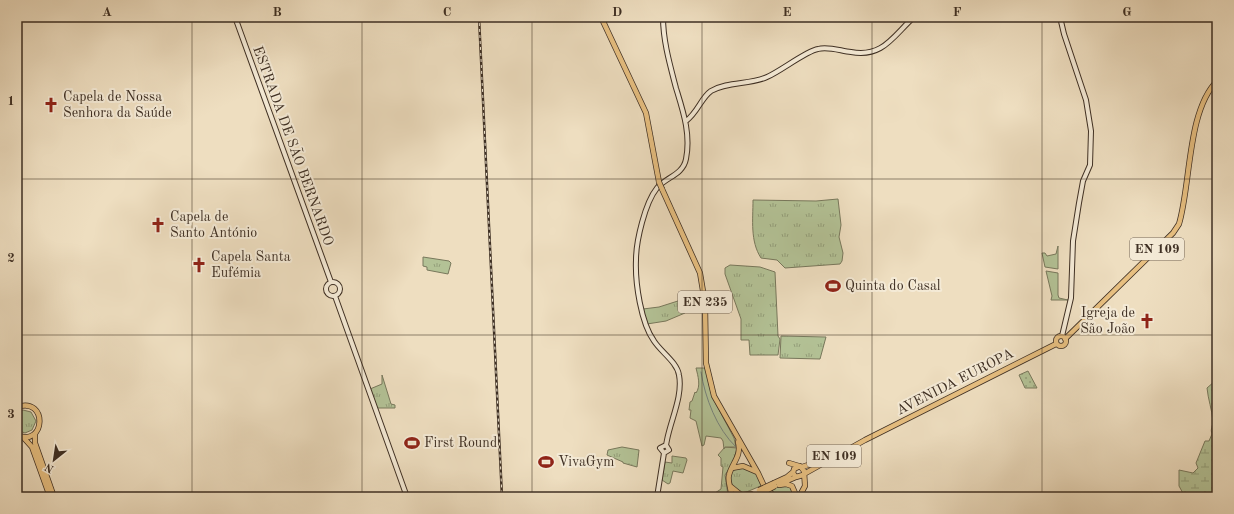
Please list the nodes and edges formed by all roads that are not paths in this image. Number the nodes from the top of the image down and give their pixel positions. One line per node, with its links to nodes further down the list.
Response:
1 (235, 17): 8 (main road, ESTRADA DE SÃO BERNARDO)
2 (601, 17): 13 (main road, EN 235, bridge)
3 (663, 17): 7 (main road)
4 (914, 17): 7 (main road)
5 (1060, 17): 10 (main road)
6 (1217, 81): 10 (main road, AVENIDA EUROPA / EN 109)
7 (686, 121): 33 (main road)
8 (331, 282): 9 (main road); 9 (main road)
9 (335, 296): 32 (main road)
10 (1064, 338): 11 (main road, AVENIDA EUROPA / EN 109); 11 (main road, AVENIDA EUROPA / EN 109)
11 (1056, 344): 18 (main road, AVENIDA EUROPA / EN 109)
12 (17, 407): 14 (main road)
13 (727, 421): 16 (main road, EN 235); 29 (main road, EN 235)
14 (35, 434): 17 (main road); 31 (main road)
15 (17, 435): 17 (main road)
16 (735, 435): 20 (main road); 22 (main road, EN 235)
17 (23, 437): 30 (main road)
18 (865, 440): 19 (main road, AVENIDA EUROPA / EN 109); 23 (main road, AVENIDA EUROPA / EN 109)
19 (800, 467): 21 (main road, AVENIDA EUROPA); 23 (main road, EN 109)
20 (732, 468): 22 (main road); 26 (main road)
21 (793, 471): 24 (main road, EN 109); 25 (main road, AVENIDA EUROPA / EN 109)
22 (758, 473): 29 (main road, EN 235)
23 (804, 474): 24 (main road, AVENIDA EUROPA / EN 109); 36 (main road)
24 (797, 477): 25 (main road, AVENIDA EUROPA / EN 109); 36 (main road)
25 (776, 485): 28 (main road, AVENIDA EUROPA / EN 109, bridge); 36 (main road)
26 (730, 486): 27 (main road); 34 (main road)
27 (740, 494): 28 (main road); 35 (main road)
28 (751, 496)
29 (772, 496)
30 (50, 497)
31 (54, 497)
32 (407, 497)
33 (657, 497)
34 (730, 497)
35 (734, 497)
36 (796, 497)

